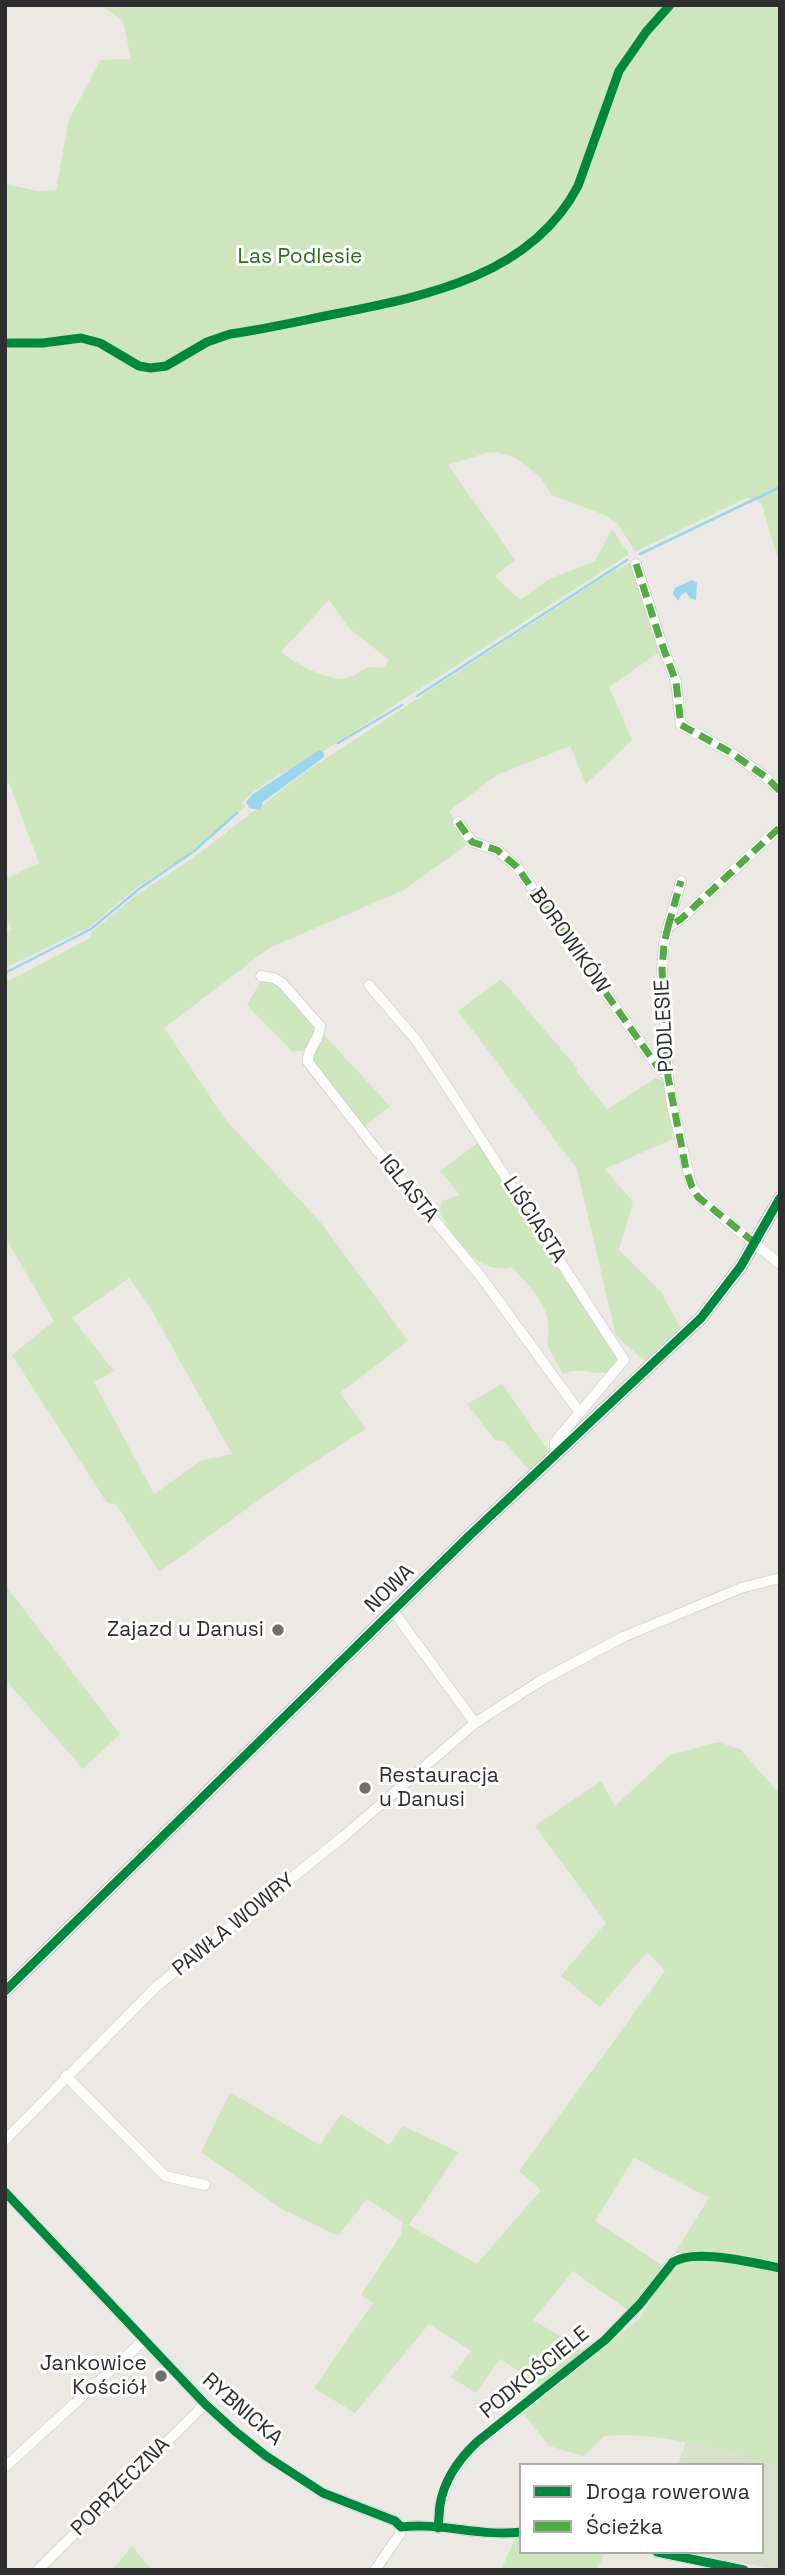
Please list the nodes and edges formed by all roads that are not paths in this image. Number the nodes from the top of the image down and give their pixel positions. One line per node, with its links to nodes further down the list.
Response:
1 (636, 564): 2 (street)
2 (780, 791)
3 (458, 822): 9 (street, BOROWIKÓW)
4 (780, 827): 6 (street)
5 (681, 881): 6 (street, PODLESIE)
6 (668, 927): 9 (street, PODLESIE)
7 (261, 976): 13 (street, IGLASTA)
8 (369, 985): 13 (street, LIŚCIASTA)
9 (668, 1077): 11 (street, PODLESIE)
10 (780, 1198): 11 (street, NOWA)
11 (755, 1243): 12 (street, PODLESIE); 14 (street, NOWA)
12 (780, 1264)
13 (580, 1413): 14 (street, LIŚCIASTA)
14 (555, 1456): 16 (street, NOWA)
15 (780, 1578): 17 (street, PAWŁA WOWRY)
16 (393, 1611): 17 (street); 18 (street, NOWA)
17 (475, 1723): 19 (street, PAWŁA WOWRY)
18 (5, 1991)
19 (66, 2076): 20 (street, PAWŁA WOWRY); 21 (street)
20 (5, 2140)
21 (205, 2185)
22 (5, 2192): 24 (street, RYBNICKA)
23 (678, 2258): 28 (street, PODKOŚCIELE)
24 (144, 2340): 25 (street, RYBNICKA); 26 (street)
25 (205, 2404): 27 (street, RYBNICKA); 31 (street, POPRZECZNA)
26 (5, 2467)
27 (401, 2527): 28 (street, RYBNICKA); 32 (street)
28 (438, 2528): 29 (street, RYBNICKA)
29 (519, 2532)
30 (667, 2554): 33 (street)
31 (38, 2570)
32 (375, 2570)
33 (744, 2570)

